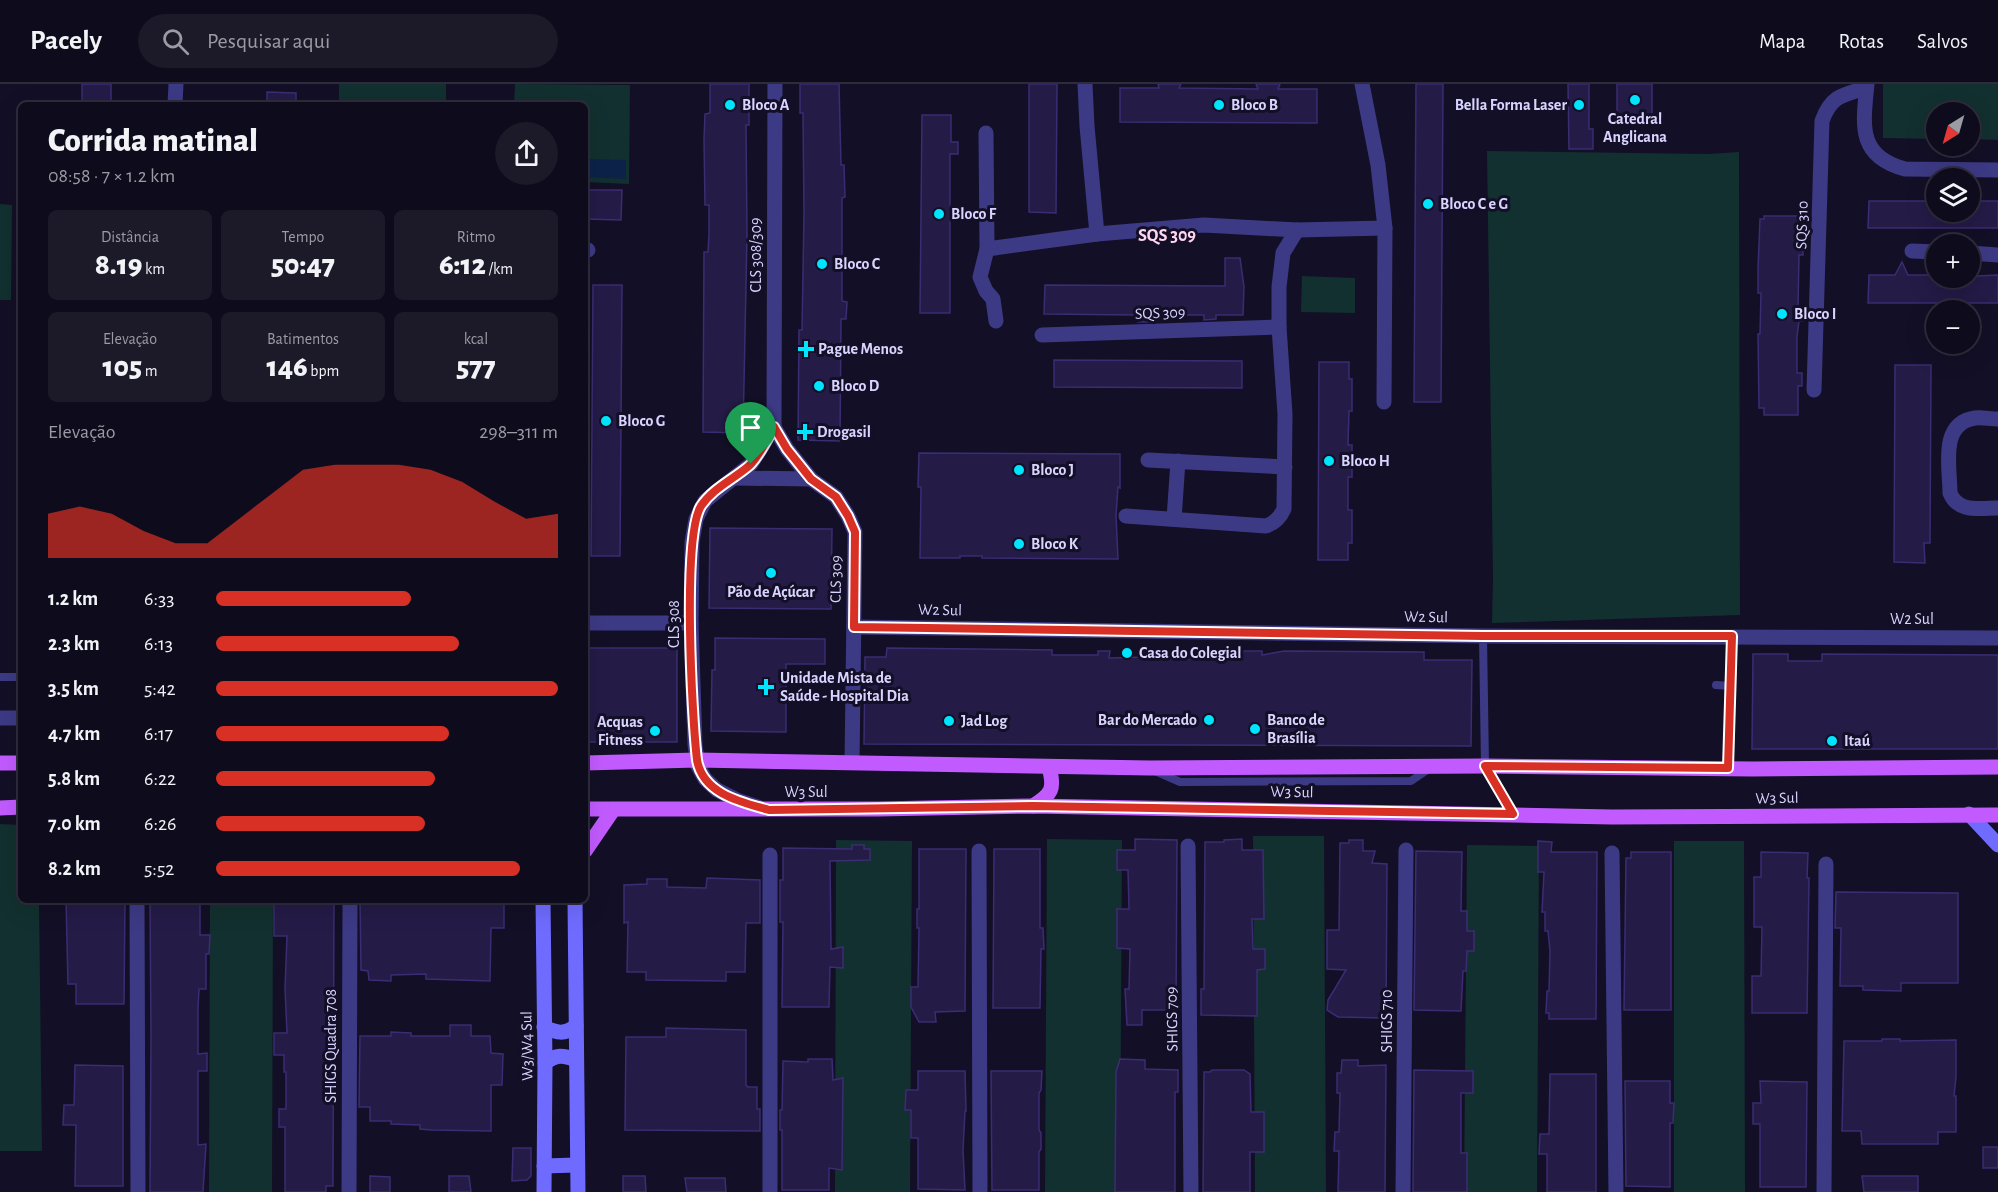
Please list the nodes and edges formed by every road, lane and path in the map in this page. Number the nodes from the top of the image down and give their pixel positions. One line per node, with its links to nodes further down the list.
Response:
1 (176, 84): 6 (street)
2 (775, 84): 23 (street, CLS 308/309)
3 (1085, 84): 11 (street)
4 (1362, 84): 9 (street)
5 (1867, 86): 8 (street, SQS 310); 20 (street, SQS 310)
6 (176, 102)
7 (986, 133): 12 (street)
8 (1998, 170)
9 (1385, 228): 10 (street); 21 (street)
10 (1297, 230): 11 (street); 18 (street)
11 (1097, 234): 12 (street)
12 (987, 249): 17 (street)
13 (1912, 251): 14 (street)
14 (1926, 252)
15 (1980, 254): 16 (street)
16 (1998, 255)
17 (996, 321)
18 (1279, 327): 19 (street, SQS 309); 26 (street)
19 (1042, 335)
20 (1814, 390)
21 (1384, 402)
22 (1998, 419): 29 (street)
23 (774, 427): 27 (street, CLS 308); 28 (street, CLS 309)
24 (1148, 460): 25 (street)
25 (1178, 462): 26 (street); 31 (street)
26 (1285, 468): 31 (street)
27 (734, 478): 28 (street); 33 (street, CLS 308)
28 (811, 479): 34 (street, CLS 309)
29 (1998, 508)
30 (1126, 516): 31 (street)
31 (1174, 519)
32 (588, 623): 33 (street)
33 (691, 623): 44 (street, CLS 308)
34 (854, 627): 35 (street, W2 Sul); 46 (street, CLS 309)
35 (1483, 636): 36 (street, W2 Sul); 49 (lane)
36 (1732, 636): 37 (street, W2 Sul); 41 (lane)
37 (1998, 638)
38 (0, 677): 39 (lane)
39 (18, 677)
40 (1716, 685): 41 (lane)
41 (1731, 686): 52 (lane)
42 (0, 718): 43 (street)
43 (18, 718)
44 (697, 760): 46 (main road, W3 Sul); 48 (main road, W3 Sul); 58 (street, CLS 308)
45 (18, 762): 47 (main road)
46 (852, 762): 50 (main road, W3 Sul)
47 (0, 763)
48 (588, 763)
49 (1485, 766): 50 (main road, W3 Sul); 52 (main road, W3 Sul); 59 (lane)
50 (1049, 767): 53 (main road)
51 (1998, 767): 52 (main road, W3 Sul)
52 (1728, 768)
53 (1033, 806): 58 (main road, W3 Sul); 59 (main road, W3 Sul)
54 (18, 807): 55 (main road)
55 (0, 808)
56 (588, 809): 57 (main road, W3 Sul)
57 (613, 810): 58 (main road, W3 Sul); 64 (main road)
58 (769, 810)
59 (1513, 814): 60 (main road, W3 Sul)
60 (1969, 814): 61 (main road, W3 Sul); 62 (main road)
61 (1998, 815)
62 (1998, 845)
63 (1188, 846): 86 (street, SHIGS 709)
64 (588, 847)
65 (1406, 850): 87 (street, SHIGS 710)
66 (979, 852): 85 (street)
67 (1612, 853): 88 (street)
68 (770, 855): 84 (street)
69 (1826, 864): 89 (street)
70 (136, 903): 80 (street)
71 (350, 903): 81 (street, SHIGS Quadra 708)
72 (543, 903): 75 (main road, W3/W4 Sul)
73 (575, 903): 74 (main road)
74 (576, 1026): 75 (main road); 76 (main road)
75 (544, 1027): 77 (main road, W3/W4 Sul)
76 (576, 1060): 77 (main road); 78 (main road)
77 (545, 1063): 79 (main road, W3/W4 Sul)
78 (576, 1165): 79 (main road); 83 (main road)
79 (544, 1166): 82 (main road, W3/W4 Sul)
80 (138, 1192)
81 (349, 1192)
82 (544, 1192)
83 (578, 1192)
84 (770, 1192)
85 (980, 1192)
86 (1191, 1192)
87 (1403, 1192)
88 (1616, 1192)
89 (1824, 1192)

